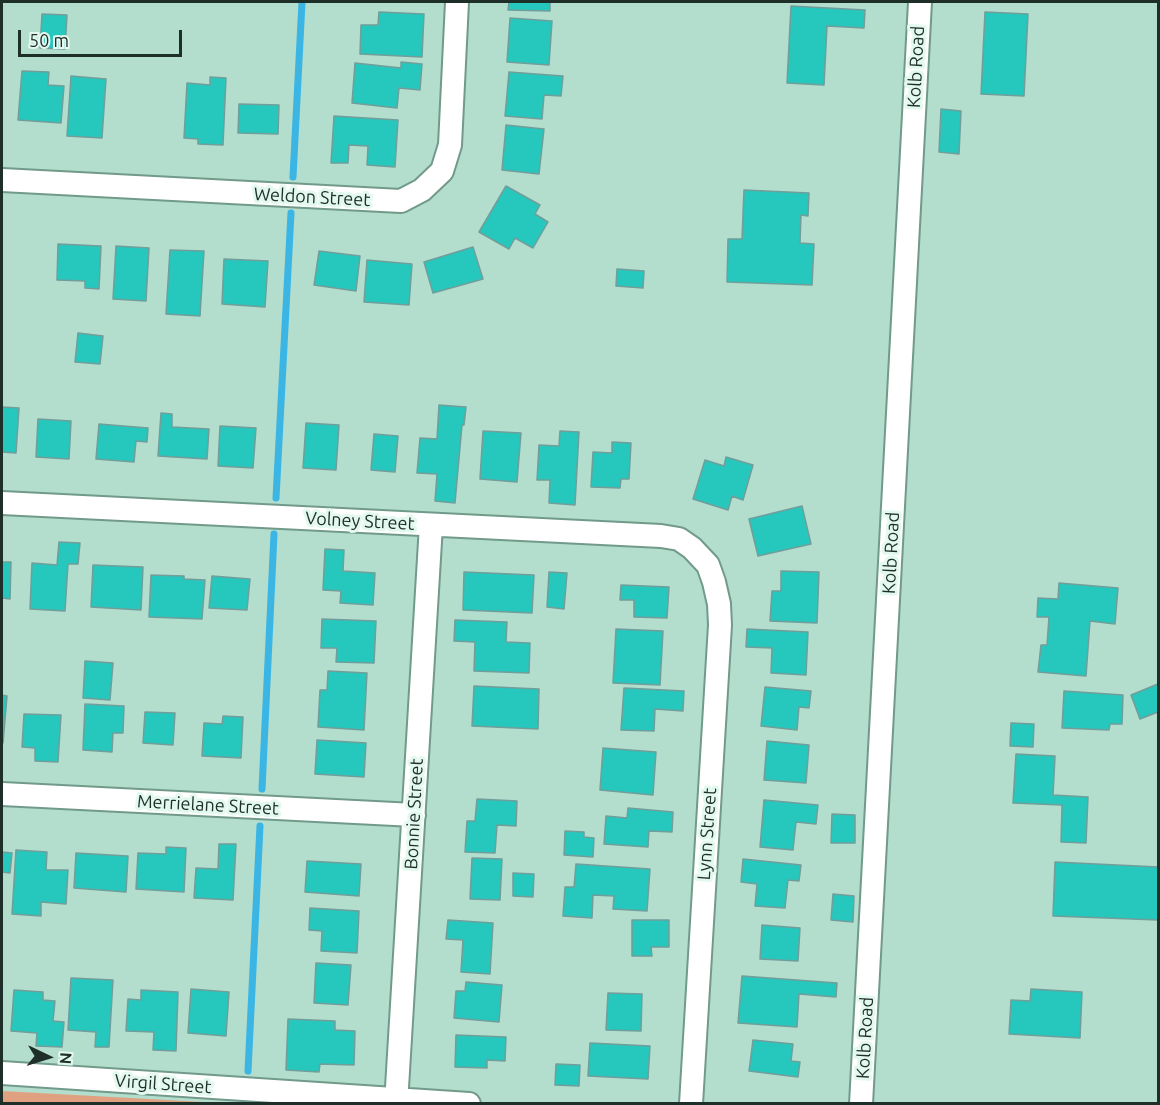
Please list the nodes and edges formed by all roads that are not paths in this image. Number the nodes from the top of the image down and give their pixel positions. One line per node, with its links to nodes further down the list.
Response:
1 (457, 2): 3 (street, Weldon Street)
2 (920, 2): 13 (street, Kolb Road)
3 (2, 180)
4 (2, 503): 5 (street, Volney Street)
5 (431, 525): 6 (street, Volney Street); 8 (street, Bonnie Street)
6 (708, 565): 12 (street, Lynn Street)
7 (2, 794): 8 (street, Merrielane Street)
8 (414, 815): 10 (street, Bonnie Street)
9 (2, 1073): 10 (street, Virgil Street)
10 (397, 1101): 11 (street, Virgil Street)
11 (469, 1104)
12 (691, 1104)
13 (861, 1104)

